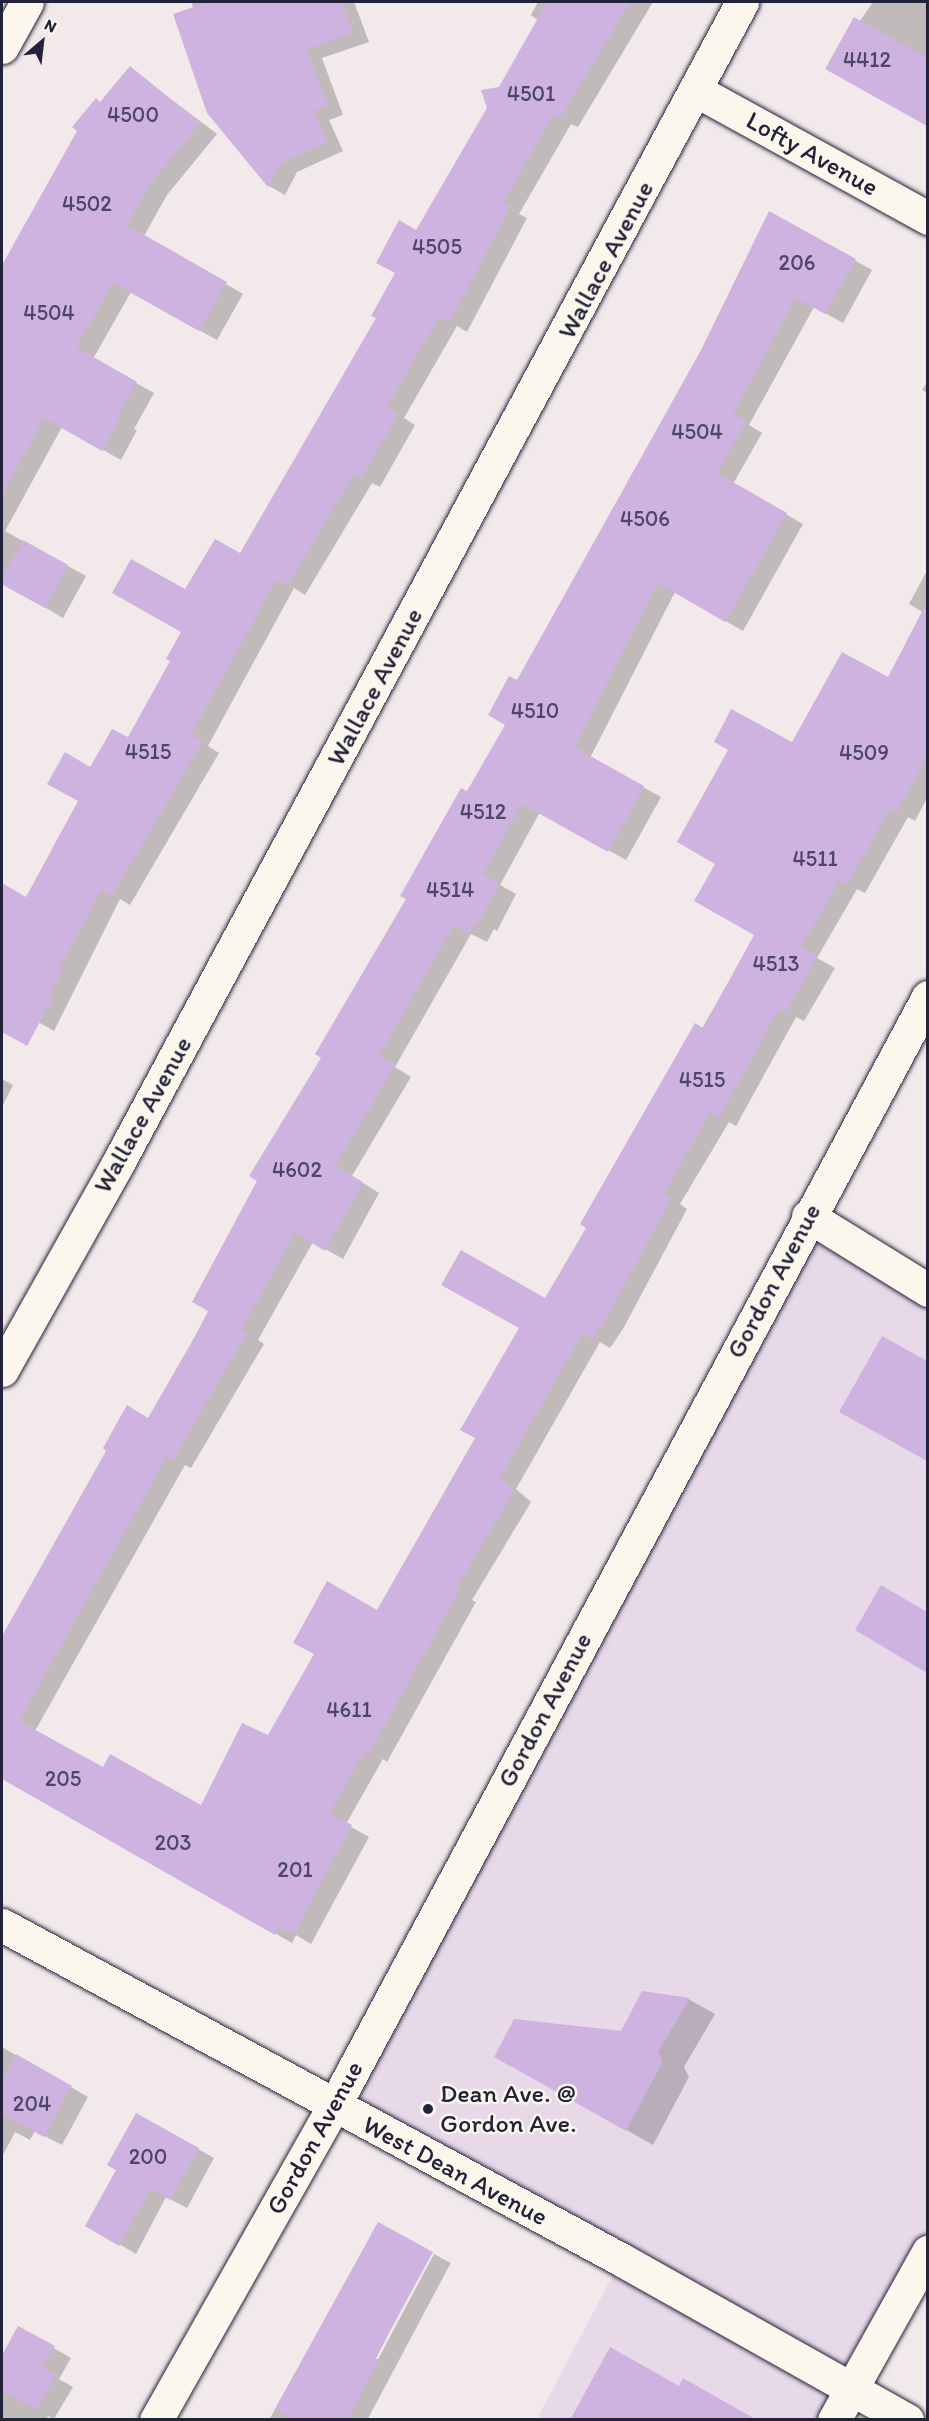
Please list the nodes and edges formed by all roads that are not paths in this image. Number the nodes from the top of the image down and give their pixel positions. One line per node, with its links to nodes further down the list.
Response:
1 (27, 2): 3 (street)
2 (742, 2): 4 (street, Wallace Avenue)
3 (2, 47)
4 (697, 91): 5 (street, Lofty Avenue); 9 (street, Wallace Avenue)
5 (927, 218)
6 (927, 997): 7 (street, Gordon Avenue)
7 (808, 1216): 8 (street); 11 (street, Gordon Avenue)
8 (927, 1290)
9 (2, 1370)
10 (2, 1925): 11 (street, West Dean Avenue)
11 (334, 2106): 13 (street, West Dean Avenue); 15 (street, Gordon Avenue)
12 (927, 2252): 13 (street)
13 (851, 2388): 16 (street); 17 (street, West Dean Avenue)
14 (927, 2412): 18 (street)
15 (156, 2420)
16 (834, 2420)
17 (907, 2420)
18 (924, 2420)

